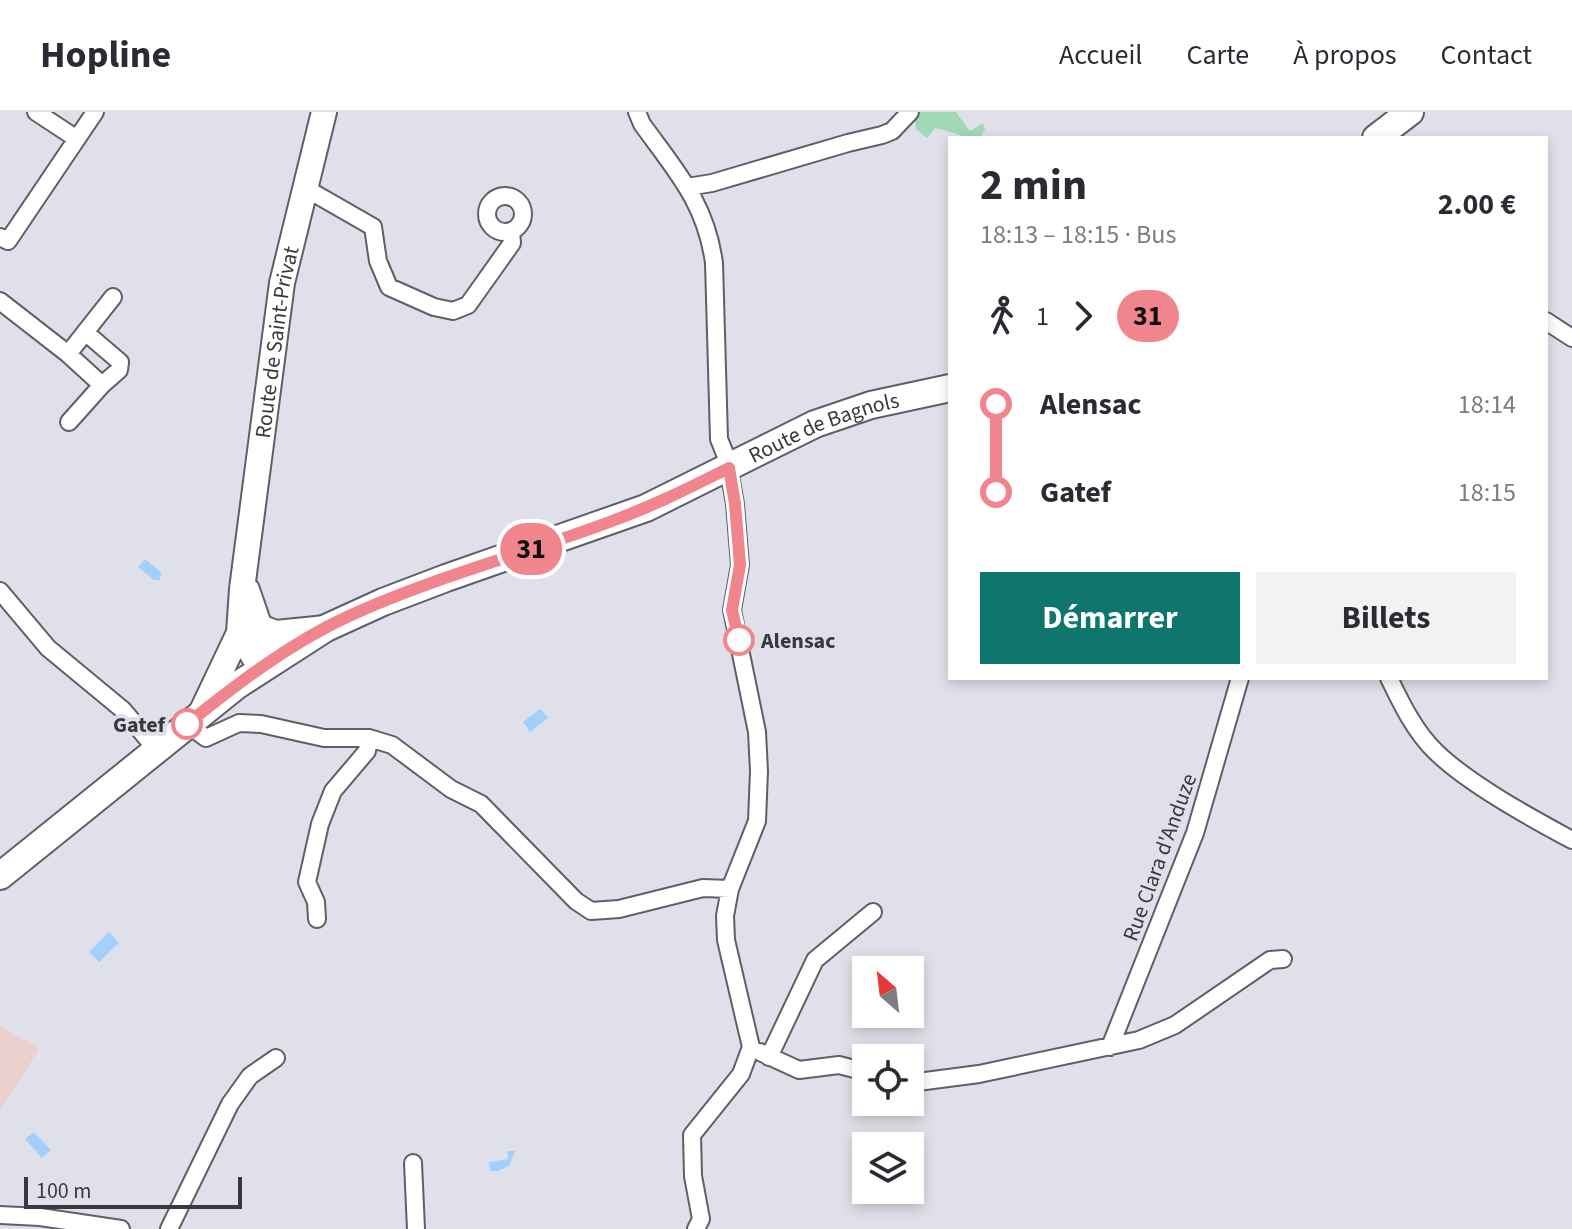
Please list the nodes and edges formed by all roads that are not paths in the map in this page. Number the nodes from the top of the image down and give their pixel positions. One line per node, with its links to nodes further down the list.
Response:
1 (36, 112): 10 (street)
2 (95, 112): 10 (street)
3 (324, 112): 12 (street, Route de Saint-Privat)
4 (637, 112): 11 (street)
5 (910, 112): 11 (street)
6 (1387, 112): 8 (main road)
7 (1410, 112): 9 (main road)
8 (1357, 136)
9 (1379, 136)
10 (77, 139): 14 (street)
11 (687, 187): 24 (street)
12 (305, 188): 13 (street); 26 (street, Route de Saint-Privat)
13 (511, 232)
14 (3, 244)
15 (113, 297): 18 (street)
16 (0, 301): 20 (street)
17 (1548, 322): 19 (street)
18 (85, 332): 20 (street); 21 (street)
19 (1572, 338)
20 (68, 354): 21 (street)
21 (102, 385): 23 (street)
22 (948, 388): 24 (main road, Route de Bagnols)
23 (69, 422)
24 (729, 468): 27 (main road, Route de Bagnols); 36 (street)
25 (0, 591): 33 (street)
26 (249, 626): 27 (street); 28 (street); 31 (street)
27 (326, 628): 28 (main road, Route de Bagnols)
28 (266, 665): 31 (main road, Route de Bagnols)
29 (1239, 680): 41 (street, Rue Clara d'Anduze)
30 (1390, 680): 34 (street)
31 (194, 719): 32 (street); 33 (main road, Route de Bagnols)
32 (369, 738): 36 (street); 38 (street)
33 (156, 749): 35 (main road, Route de Bagnols)
34 (1572, 840)
35 (0, 876)
36 (730, 889): 40 (street)
37 (873, 912): 42 (street)
38 (317, 919)
39 (1283, 959): 41 (street)
40 (751, 1047): 42 (street); 48 (street)
41 (1110, 1047): 45 (street)
42 (769, 1057): 44 (street)
43 (276, 1058): 50 (street)
44 (852, 1068)
45 (924, 1081)
46 (413, 1163): 51 (street)
47 (0, 1215): 49 (street)
48 (704, 1226)
49 (121, 1229)
50 (169, 1229)
51 (416, 1229)

